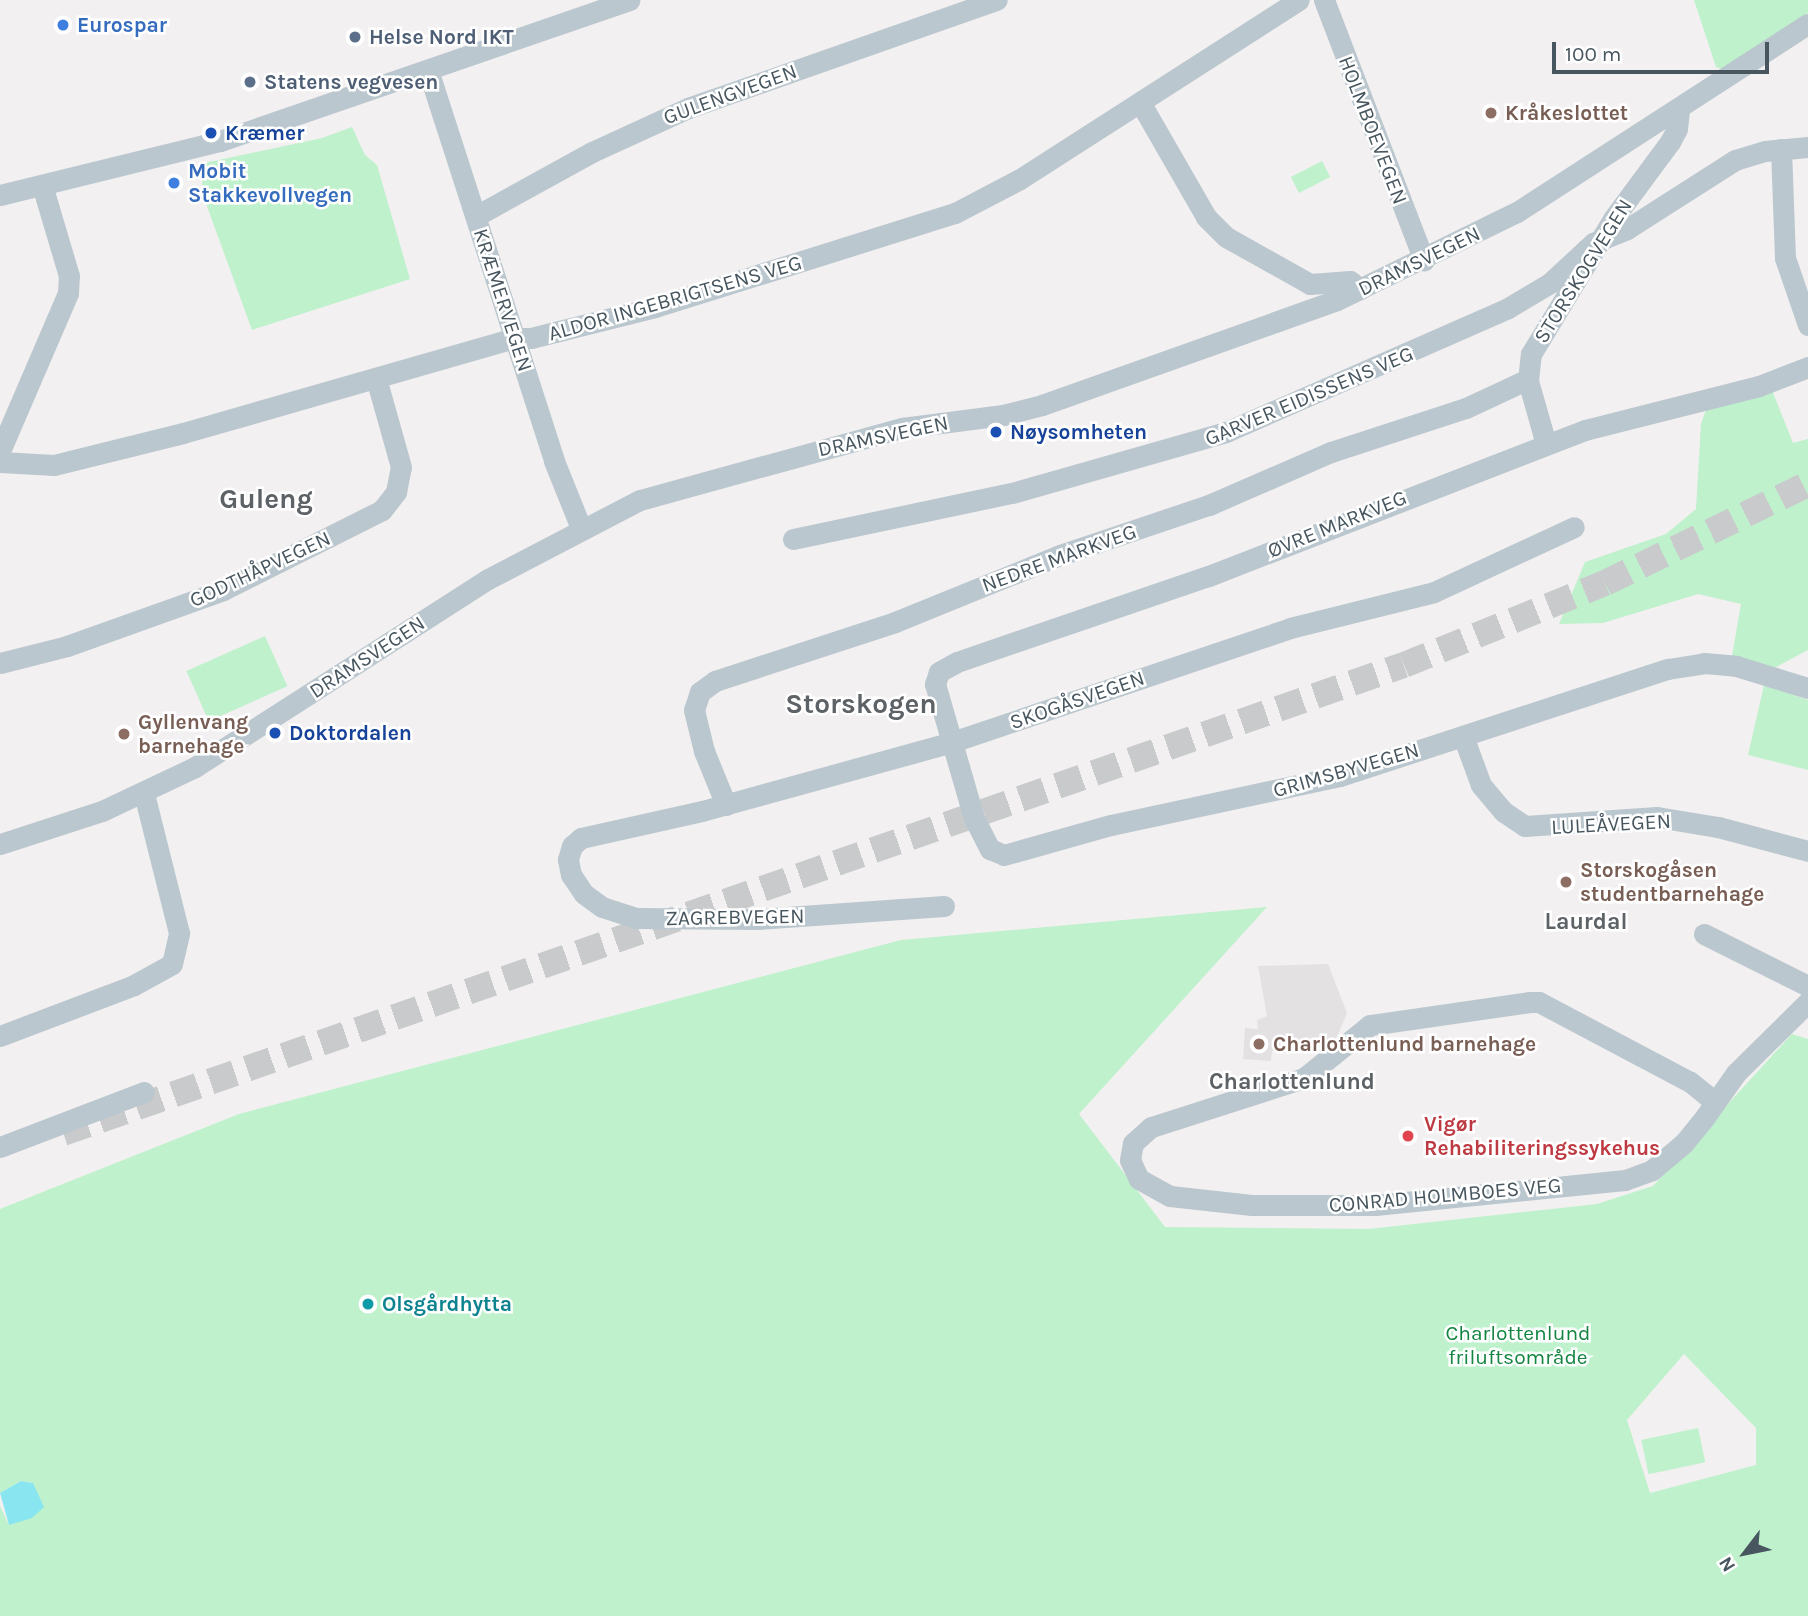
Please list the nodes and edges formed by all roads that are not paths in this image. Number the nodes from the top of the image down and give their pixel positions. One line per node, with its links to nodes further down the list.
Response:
1 (629, 0): 6 (street)
2 (997, 0): 13 (street, GULENGVEGEN)
3 (1299, 0): 7 (street, ALDOR INGEBRIGTSENS VEG)
4 (1324, 0): 15 (street, HOLMBOEVEGEN)
5 (1808, 24): 8 (street, DRAMSVEGEN)
6 (428, 70): 11 (street); 13 (street, KRÆMERVEGEN)
7 (1140, 102): 16 (street); 18 (street, ALDOR INGEBRIGTSENS VEG)
8 (1679, 108): 14 (street, STORSKOGVEGEN); 15 (street, DRAMSVEGEN)
9 (1808, 147): 10 (street, GARVER EIDISSENS VEG)
10 (1781, 149): 14 (street, GARVER EIDISSENS VEG); 17 (street)
11 (42, 185): 12 (street); 22 (street)
12 (0, 195)
13 (476, 216): 18 (street, KRÆMERVEGEN)
14 (1603, 239): 21 (street, STORSKOGVEGEN); 27 (street, GARVER EIDISSENS VEG)
15 (1424, 260): 16 (street, DRAMSVEGEN)
16 (1360, 289): 26 (street, DRAMSVEGEN)
17 (1808, 325)
18 (515, 338): 20 (street, ALDOR INGEBRIGTSENS VEG); 26 (street, KRÆMERVEGEN)
19 (1808, 367): 23 (street, ØVRE MARKVEG)
20 (376, 378): 24 (street, ALDOR INGEBRIGTSENS VEG); 28 (street, GODTHÅPVEGEN)
21 (1528, 379): 23 (street, STORSKOGVEGEN); 33 (street, NEDRE MARKVEG)
22 (2, 442)
23 (1546, 444): 31 (street, ØVRE MARKVEG)
24 (0, 462)
25 (1574, 527): 31 (street, SKOGÅSVEGEN)
26 (581, 528): 32 (street, DRAMSVEGEN)
27 (793, 539)
28 (0, 663)
29 (1808, 688): 30 (street, GRIMSBYVEGEN)
30 (1464, 736): 31 (street, GRIMSBYVEGEN); 36 (street, LULEÅVEGEN)
31 (951, 742): 33 (street, SKOGÅSVEGEN)
32 (144, 794): 34 (street, DRAMSVEGEN); 41 (street)
33 (726, 805): 35 (street, SKOGÅSVEGEN)
34 (0, 844)
35 (572, 846): 37 (street, ZAGREBVEGEN)
36 (1808, 851)
37 (944, 906)
38 (1704, 933): 39 (street)
39 (1808, 986)
40 (1808, 1002): 43 (street, CONRAD HOLMBOES VEG)
41 (0, 1036)
42 (144, 1093): 44 (street)
43 (1715, 1102): 43 (street, CONRAD HOLMBOES VEG)
44 (0, 1147)

